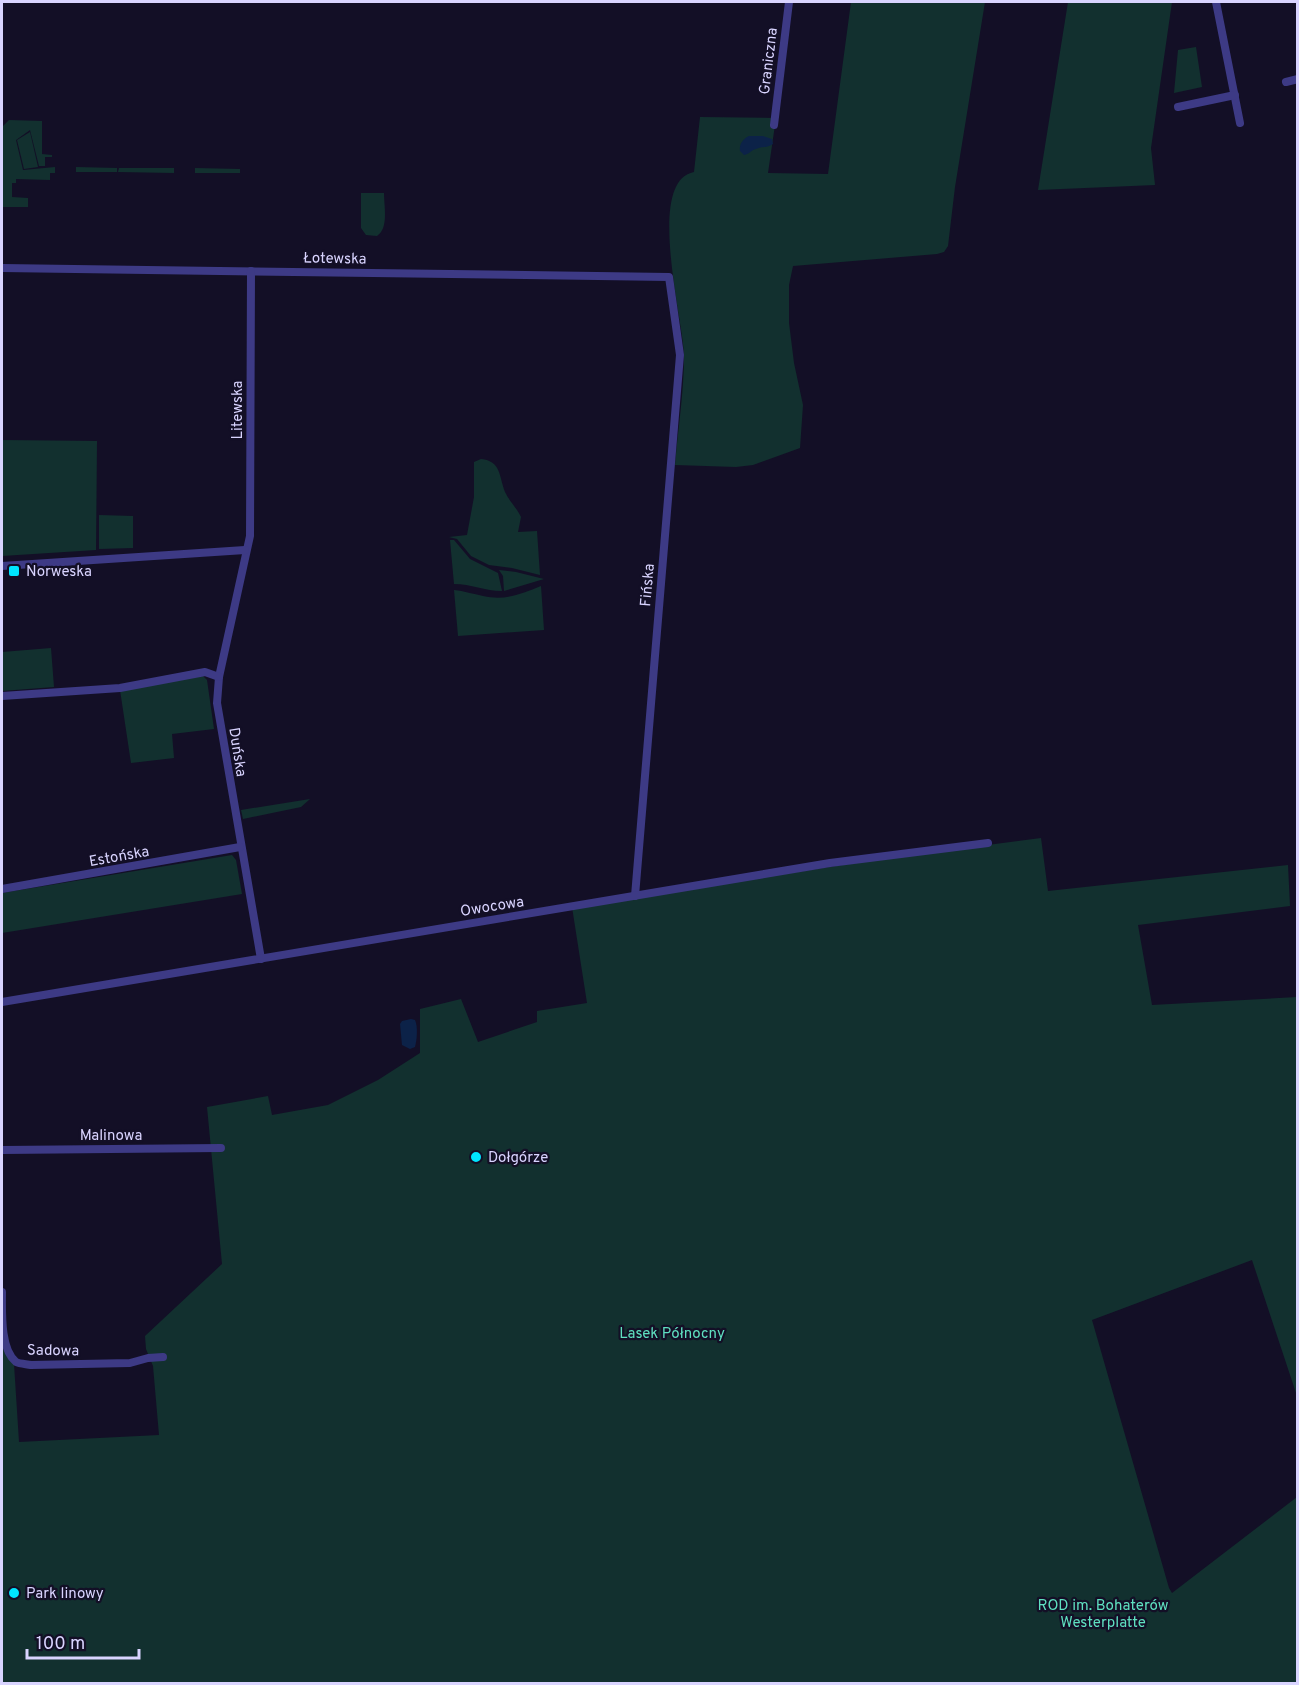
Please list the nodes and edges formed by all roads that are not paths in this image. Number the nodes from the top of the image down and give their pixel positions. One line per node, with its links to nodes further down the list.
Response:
1 (789, 2): 8 (street, Graniczna)
2 (1216, 2): 5 (street)
3 (1298, 79): 4 (street)
4 (1286, 82)
5 (1235, 95): 6 (street); 7 (street)
6 (1178, 107)
7 (1240, 123)
8 (774, 125)
9 (2, 268): 10 (street, Łotewska)
10 (251, 271): 11 (street, Łotewska); 12 (street, Litewska)
11 (669, 277): 19 (street, Fińska)
12 (245, 550): 13 (street); 14 (street, Duńska)
13 (2, 566)
14 (219, 677): 15 (street); 17 (street, Duńska)
15 (2, 696)
16 (988, 843): 19 (street, Owocowa)
17 (240, 847): 18 (street, Estońska); 20 (street, Duńska)
18 (2, 889)
19 (635, 896): 20 (street, Owocowa)
20 (261, 958): 21 (street, Owocowa)
21 (2, 1002)
22 (221, 1148): 23 (street, Malinowa)
23 (2, 1150)
24 (2, 1292): 25 (street, Sadowa)
25 (163, 1357)

